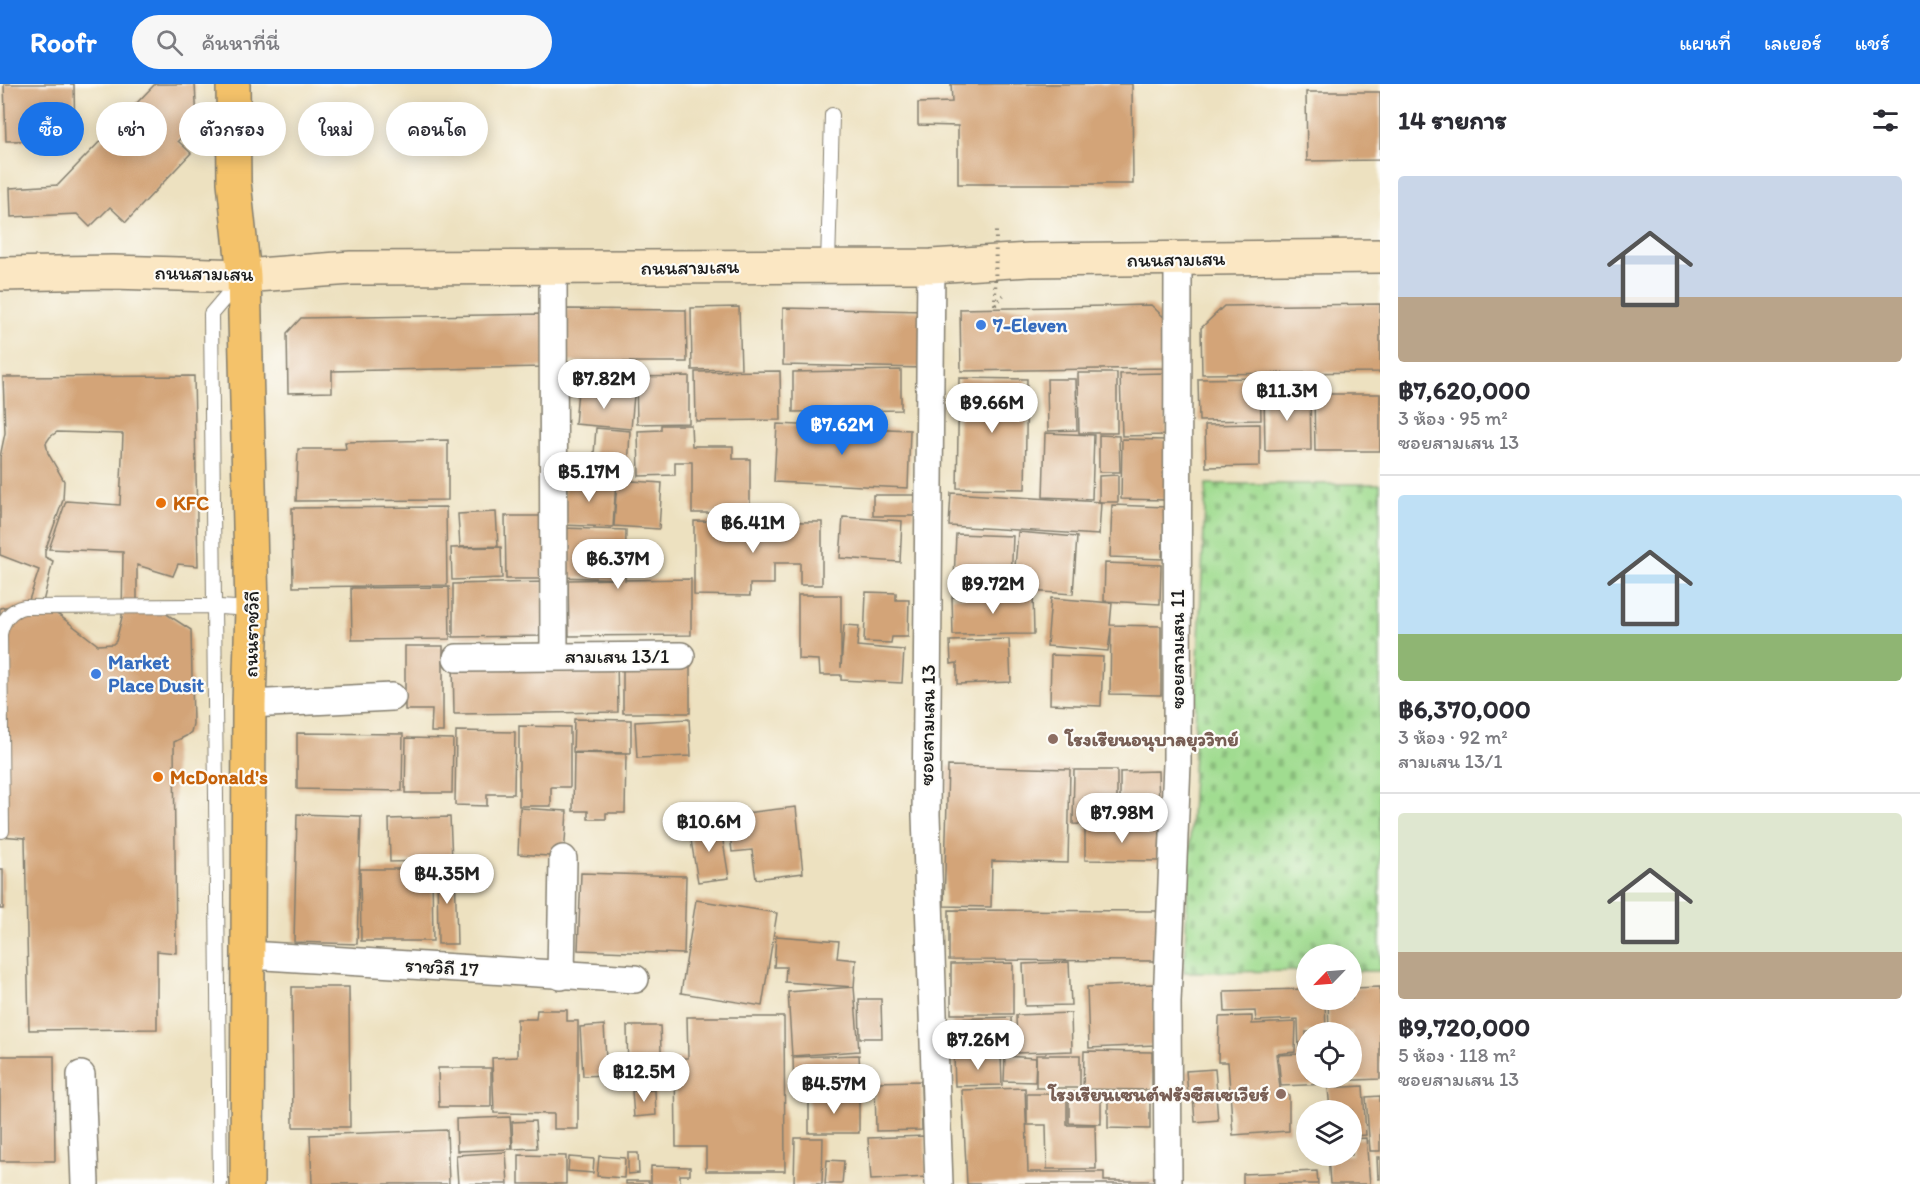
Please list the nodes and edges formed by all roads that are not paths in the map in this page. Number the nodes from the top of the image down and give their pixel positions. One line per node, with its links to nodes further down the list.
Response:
1 (233, 84): 9 (main road, ถนนราชวิถี)
2 (832, 115): 5 (lane)
3 (1380, 256): 4 (main road, ถนนสามเสน)
4 (1178, 259): 6 (main road, ถนนสามเสน); 27 (street, ซอยสามเสน 11)
5 (828, 265): 6 (main road, ถนนสามเสน); 7 (main road, ถนนสามเสน)
6 (931, 266): 26 (street, ซอยสามเสน 13)
7 (554, 268): 9 (main road, ถนนสามเสน); 12 (street, สามเสน 13/1)
8 (0, 274): 9 (main road, ถนนสามเสน)
9 (244, 276): 10 (lane); 11 (main road, ถนนราชวิถี)
10 (214, 606): 11 (lane); 17 (lane); 24 (lane)
11 (252, 609): 16 (main road, ถนนราชวิถี)
12 (554, 656): 13 (street, สามเสน 13/1); 14 (street, สามเสน 13/1)
13 (681, 656)
14 (457, 658)
15 (392, 697): 16 (street)
16 (249, 704): 19 (main road, ถนนราชวิถี)
17 (2, 831)
18 (563, 859): 20 (street)
19 (249, 955): 20 (street, ราชวิถี 17); 25 (main road, ถนนราชวิถี)
20 (561, 976): 21 (street, ราชวิถี 17)
21 (635, 979)
22 (81, 1075): 23 (street)
23 (86, 1184)
24 (220, 1184)
25 (247, 1184)
26 (939, 1184)
27 (1168, 1184)

